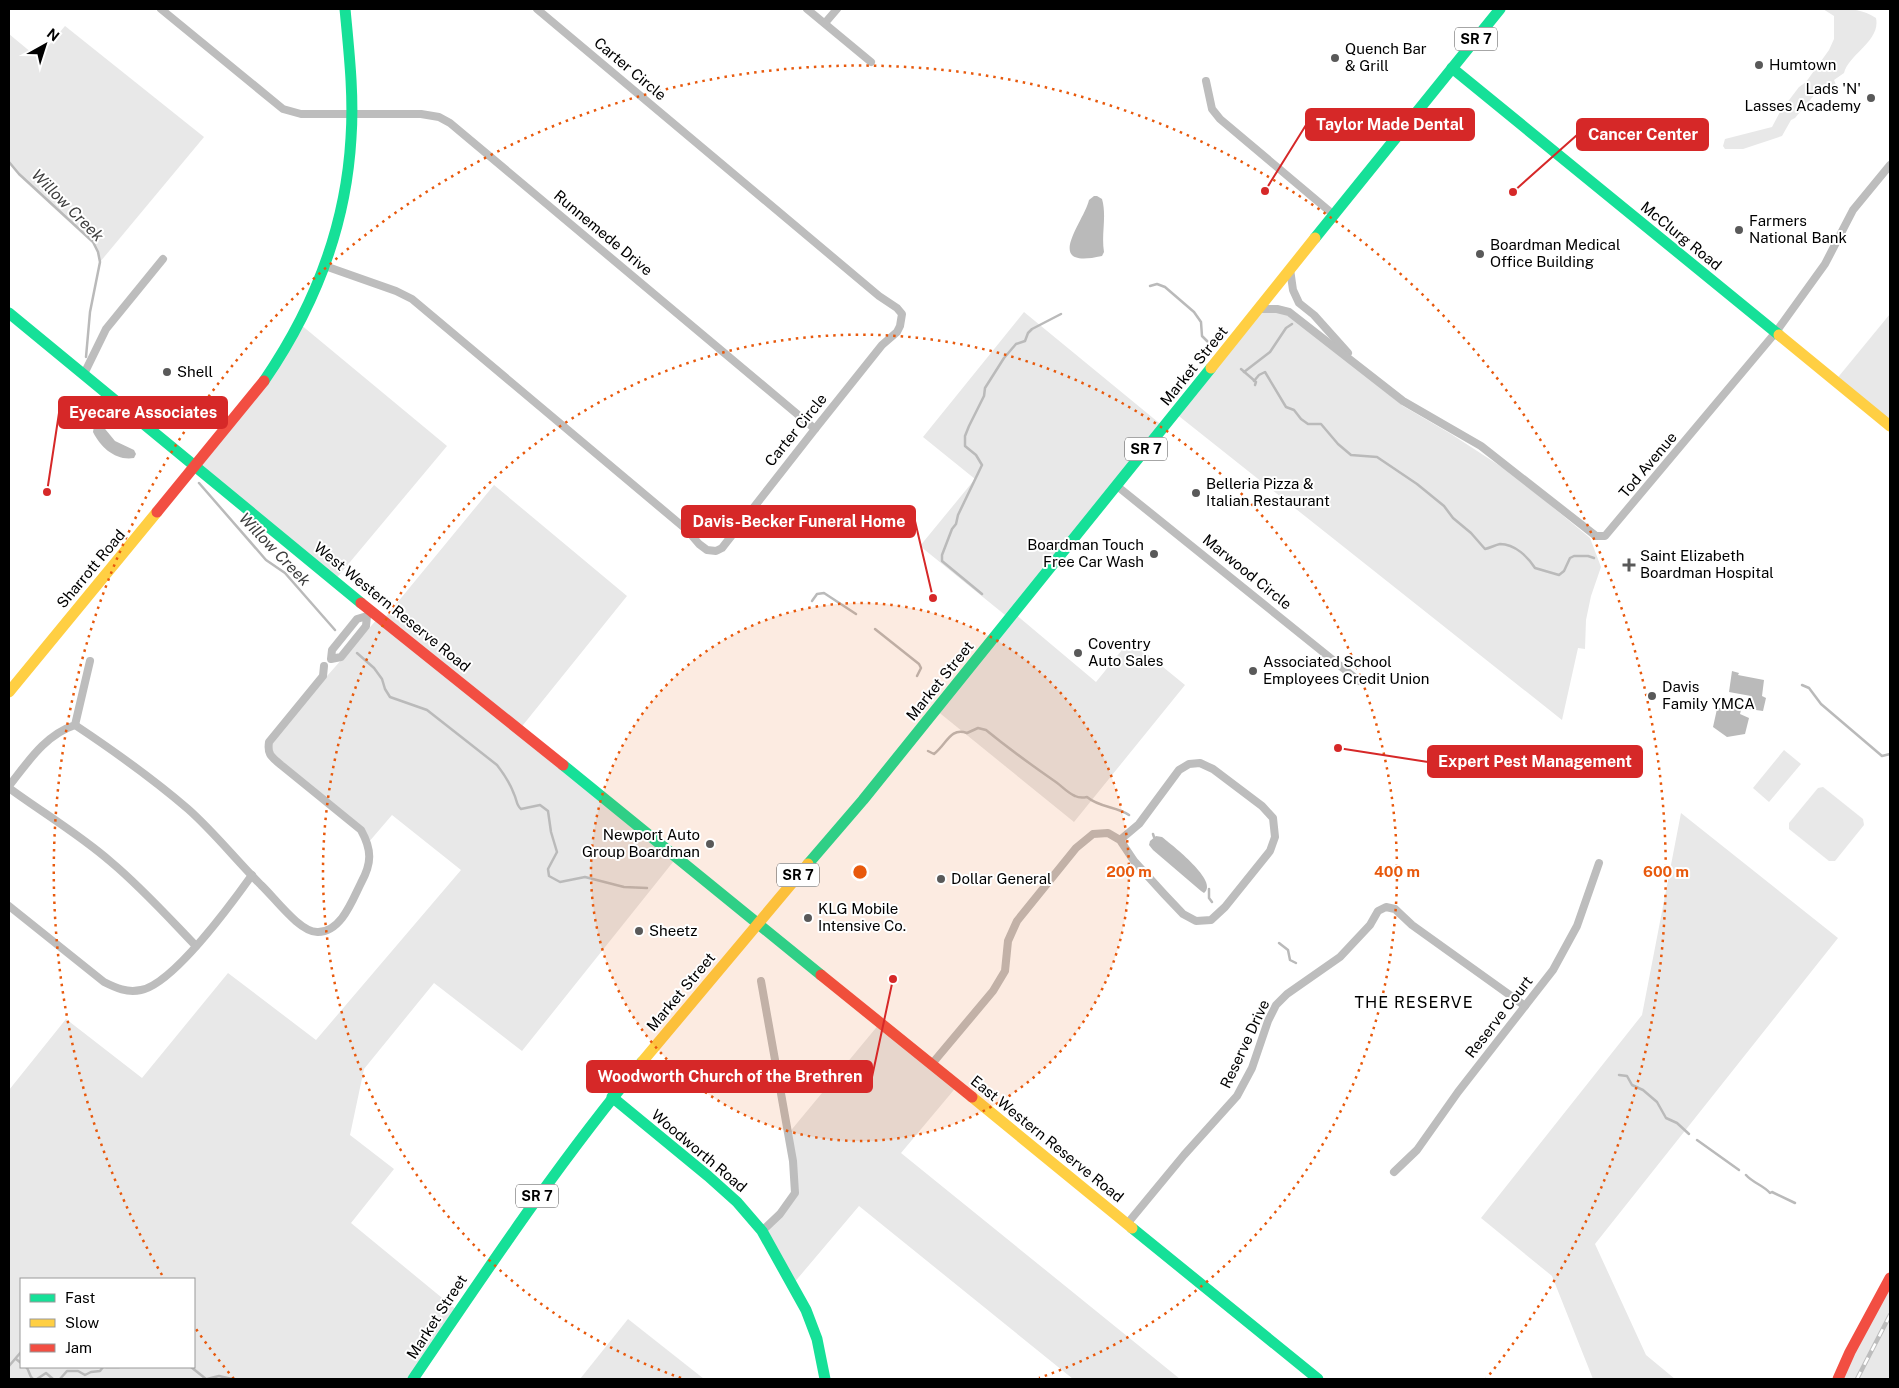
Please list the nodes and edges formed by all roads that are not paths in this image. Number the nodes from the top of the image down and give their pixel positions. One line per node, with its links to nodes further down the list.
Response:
1 (161, 9): 11 (street, Runnemede Drive)
2 (346, 9): 11 (main road, Sharrott Road)
3 (537, 9): 23 (street, Carter Circle)
4 (807, 9): 7 (street)
5 (837, 9): 7 (street)
6 (1500, 9): 9 (main road, Market Street / SR 7)
7 (825, 23): 8 (street)
8 (870, 62)
9 (1452, 68): 13 (main road, Market Street / SR 7); 19 (main road, McClurg Road)
10 (1206, 81): 13 (street)
11 (352, 114): 15 (main road, Sharrott Road); 23 (street, Runnemede Drive)
12 (1890, 165): 19 (street, Tod Avenue)
13 (1334, 215): 16 (main road, Market Street / SR 7)
14 (163, 259): 21 (street)
15 (325, 266): 23 (street, Carter Circle); 24 (main road, Sharrott Road)
16 (1290, 270): 17 (main road, Market Street / SR 7); 20 (street, Tod Avenue)
17 (1259, 309): 20 (street, Tod Avenue); 25 (main road, Market Street / SR 7)
18 (9, 312): 21 (main road, West Western Reserve Road)
19 (1776, 332): 20 (street, Tod Avenue); 22 (main road, McClurg Road)
20 (1356, 363)
21 (84, 374): 24 (main road, West Western Reserve Road)
22 (1890, 426)
23 (814, 429)
24 (196, 466): 26 (main road, West Western Reserve Road); 30 (main road, Sharrott Road)
25 (1117, 486): 29 (street, Marwood Circle); 37 (main road, Market Street / SR 7)
26 (369, 613): 26 (street); 37 (main road, West Western Reserve Road)
27 (90, 661): 31 (street)
28 (324, 666): 35 (street)
29 (1359, 681)
30 (9, 692)
31 (75, 725): 32 (street); 35 (street)
32 (9, 787): 38 (street)
33 (1120, 840): 33 (street); 41 (street)
34 (1599, 862): 40 (street, Reserve Court)
35 (252, 875): 38 (street)
36 (9, 906): 38 (street)
37 (758, 923): 41 (main road, East Western Reserve Road); 42 (main road, Market Street / SR 7)
38 (196, 946)
39 (761, 981): 45 (street)
40 (1526, 1006): 43 (street, Reserve Court); 44 (street, Reserve Drive)
41 (931, 1064): 44 (main road, East Western Reserve Road)
42 (612, 1097): 45 (main road, Woodworth Road); 47 (main road, Market Street / SR 7)
43 (1394, 1172)
44 (1127, 1224): 49 (main road, East Western Reserve Road)
45 (762, 1231): 48 (main road, Woodworth Road)
46 (1890, 1278): 50 (main road)
47 (414, 1379)
48 (824, 1379)
49 (1318, 1379)
50 (1838, 1379)

